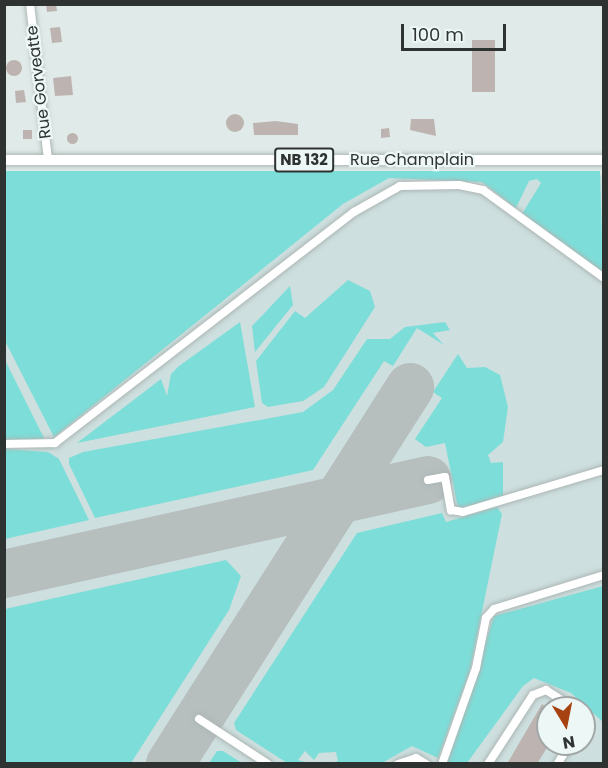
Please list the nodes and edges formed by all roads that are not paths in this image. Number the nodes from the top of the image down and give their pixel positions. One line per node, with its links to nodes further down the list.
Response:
1 (30, 4): 3 (street, Rue Gorveatte)
2 (4, 160): 3 (main road, Rue Champlain / NB 132)
3 (48, 160): 4 (main road, Rue Champlain / NB 132)
4 (603, 160)
5 (603, 278): 6 (street)
6 (4, 444)
7 (603, 470): 8 (street)
8 (428, 480)
9 (603, 575): 15 (street)
10 (555, 696): 16 (street)
11 (198, 719): 12 (street)
12 (268, 764)
13 (398, 764): 14 (street)
14 (426, 764)
15 (442, 764)
16 (488, 764)

